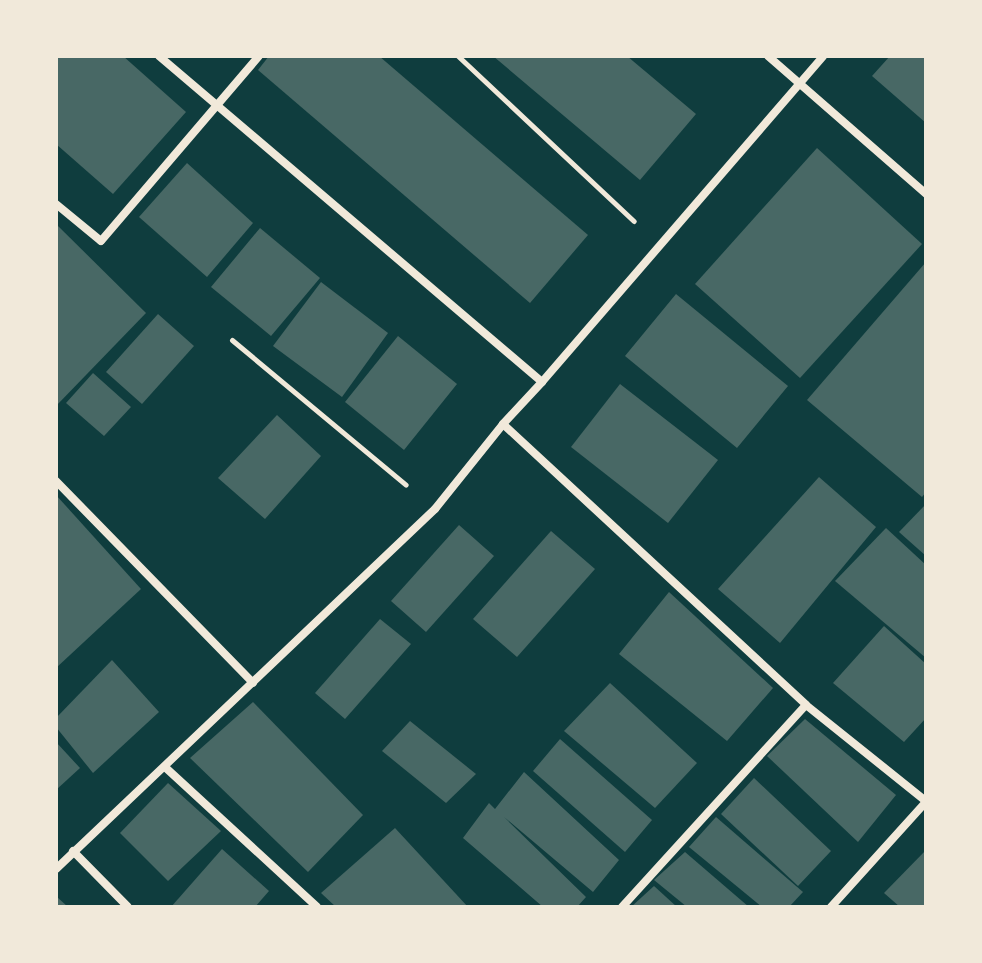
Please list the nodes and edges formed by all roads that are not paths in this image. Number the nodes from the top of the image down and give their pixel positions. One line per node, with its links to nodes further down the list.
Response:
1 (159, 56): 6 (street)
2 (259, 56): 6 (street)
3 (768, 56): 5 (street)
4 (823, 56): 5 (street)
5 (799, 83): 7 (street); 9 (street)
6 (215, 105): 8 (street); 9 (street)
7 (926, 194)
8 (56, 204)
9 (542, 382): 10 (street)
10 (503, 424): 12 (street); 13 (street)
11 (56, 481): 12 (street)
12 (253, 683): 14 (street)
13 (806, 705): 15 (street); 20 (street)
14 (166, 768): 16 (street); 19 (street)
15 (926, 801): 21 (street)
16 (73, 851): 17 (street); 18 (street)
17 (56, 869)
18 (128, 907)
19 (317, 907)
20 (622, 907)
21 (831, 907)

